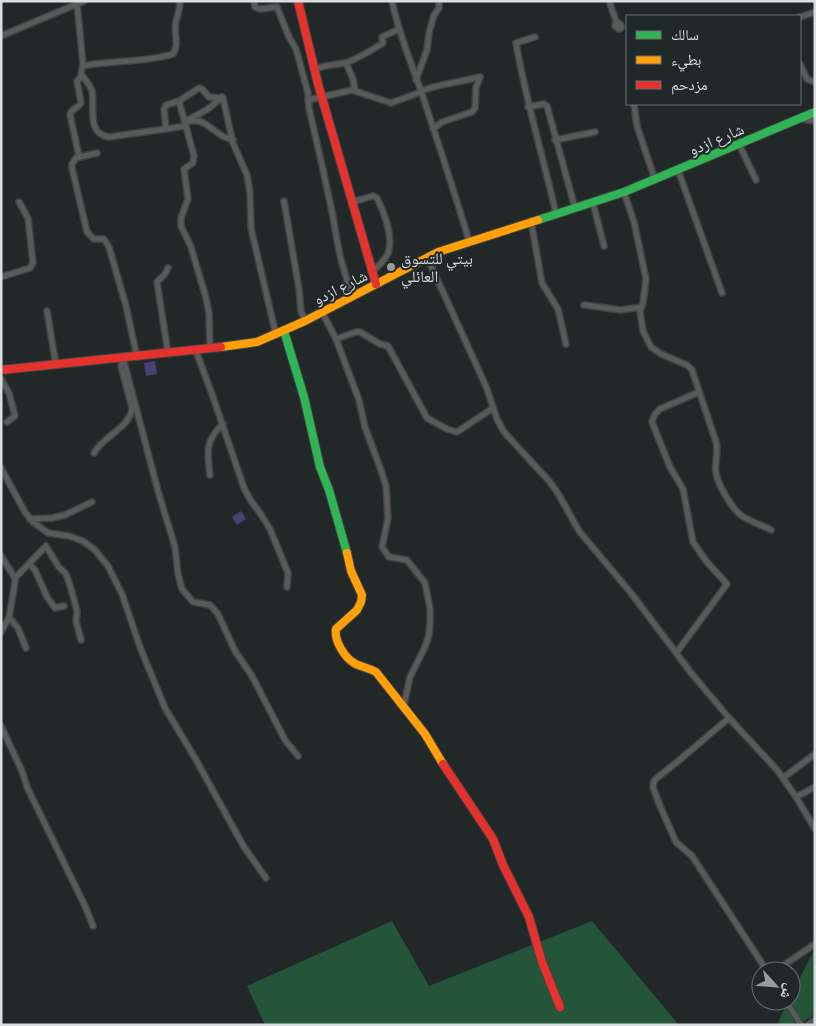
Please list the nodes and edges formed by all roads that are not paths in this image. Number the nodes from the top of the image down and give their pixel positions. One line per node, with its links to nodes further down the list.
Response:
1 (84, 1): 8 (street)
2 (180, 1): 16 (street)
3 (254, 1): 26 (street)
4 (298, 1): 18 (street)
5 (392, 1): 12 (street)
6 (439, 1): 20 (street)
7 (609, 1): 11 (street)
8 (77, 4): 13 (street); 16 (street)
9 (815, 12): 10 (street)
10 (801, 17)
11 (616, 21)
12 (399, 29): 15 (street); 20 (street)
13 (1, 36)
14 (535, 37): 29 (street)
15 (346, 62): 18 (street); 22 (street)
16 (83, 66): 19 (street)
17 (801, 66): 21 (street)
18 (314, 70): 25 (street)
19 (82, 76): 34 (street); 41 (street)
20 (416, 80): 23 (street)
21 (815, 82)
22 (355, 90): 23 (street); 25 (street)
23 (421, 92): 35 (street); 35 (street)
24 (222, 97): 27 (street); 33 (street); 37 (street)
25 (321, 97): 26 (street); 48 (street)
26 (308, 100): 61 (street)
27 (179, 101): 33 (street); 34 (street)
28 (634, 105): 43 (street)
29 (528, 107): 38 (street); 51 (street)
30 (815, 112): 31 (street, شارع ازدو)
31 (800, 119): 32 (street); 39 (street, شارع ازدو)
32 (815, 121)
33 (185, 124): 34 (street); 37 (street); 71 (street)
34 (166, 129)
35 (433, 129): 53 (street)
36 (595, 132): 38 (street)
37 (233, 140): 68 (street)
38 (555, 140): 50 (street)
39 (739, 144): 42 (street, شارع ازدو); 44 (street)
40 (97, 153): 41 (street)
41 (79, 156): 74 (street)
42 (678, 170): 43 (street, شارع ازدو); 60 (street)
43 (655, 180): 45 (street, شارع ازدو)
44 (756, 180)
45 (624, 192): 49 (street, شارع ازدو); 63 (street)
46 (284, 201): 66 (street)
47 (19, 202): 58 (street)
48 (352, 202): 57 (street); 57 (street)
49 (592, 203): 50 (street, شارع ازدو); 54 (street)
50 (575, 208): 51 (street, شارع ازدو)
51 (556, 214): 52 (street, شارع ازدو)
52 (531, 221): 53 (street, شارع ازدو); 70 (street)
53 (469, 241): 55 (street, شارع ازدو)
54 (604, 246)
55 (427, 257): 59 (street, شارع ازدو); 80 (street)
56 (168, 268): 73 (street)
57 (372, 272): 59 (street)
58 (1, 278)
59 (376, 284): 61 (street, شارع ازدو)
60 (722, 293)
61 (353, 296): 65 (street, شارع ازدو)
62 (584, 305): 63 (street)
63 (641, 307): 79 (street)
64 (47, 311): 76 (street)
65 (322, 312): 66 (street, شارع ازدو); 69 (street)
66 (305, 321): 67 (street, شارع ازدو)
67 (284, 331): 68 (street, شارع ازدو); 99 (street)
68 (276, 335): 71 (street, شارع ازدو)
69 (336, 339): 80 (street); 99 (street)
70 (566, 344)
71 (210, 349): 72 (street, شارع ازدو)
72 (196, 351): 73 (street, شارع ازدو); 82 (street)
73 (168, 354): 74 (street, شارع ازدو)
74 (137, 357): 75 (street, شارع ازدو)
75 (124, 360): 76 (street, شارع ازدو); 83 (street); 103 (street)
76 (56, 365): 77 (street, شارع ازدو)
77 (1, 370)
78 (1, 379): 81 (street)
79 (699, 392): 88 (street); 98 (street)
80 (493, 408): 98 (street)
81 (7, 422)
82 (223, 424): 85 (street); 92 (street)
83 (94, 453)
84 (1, 468): 87 (street)
85 (210, 475)
86 (92, 502): 87 (street)
87 (30, 519): 108 (street)
88 (770, 530)
89 (1, 556): 91 (street)
90 (29, 564): 91 (street); 93 (street); 96 (street)
91 (15, 578): 94 (street)
92 (287, 587)
93 (64, 606)
94 (9, 617): 95 (street); 97 (street)
95 (1, 632)
96 (81, 640)
97 (26, 648)
98 (677, 652): 100 (street)
99 (404, 706): 113 (street)
100 (728, 718): 104 (street); 111 (street)
101 (1, 726): 109 (street)
102 (815, 754): 104 (street)
103 (298, 756)
104 (783, 778): 106 (street)
105 (815, 787): 106 (street)
106 (796, 797): 107 (street)
107 (815, 829)
108 (266, 878)
109 (93, 926)
110 (815, 944): 112 (street)
111 (760, 961)
112 (790, 961)
113 (560, 1007)
114 (792, 1011): 116 (street)
115 (815, 1020): 117 (street)
116 (801, 1025)
117 (808, 1025)

